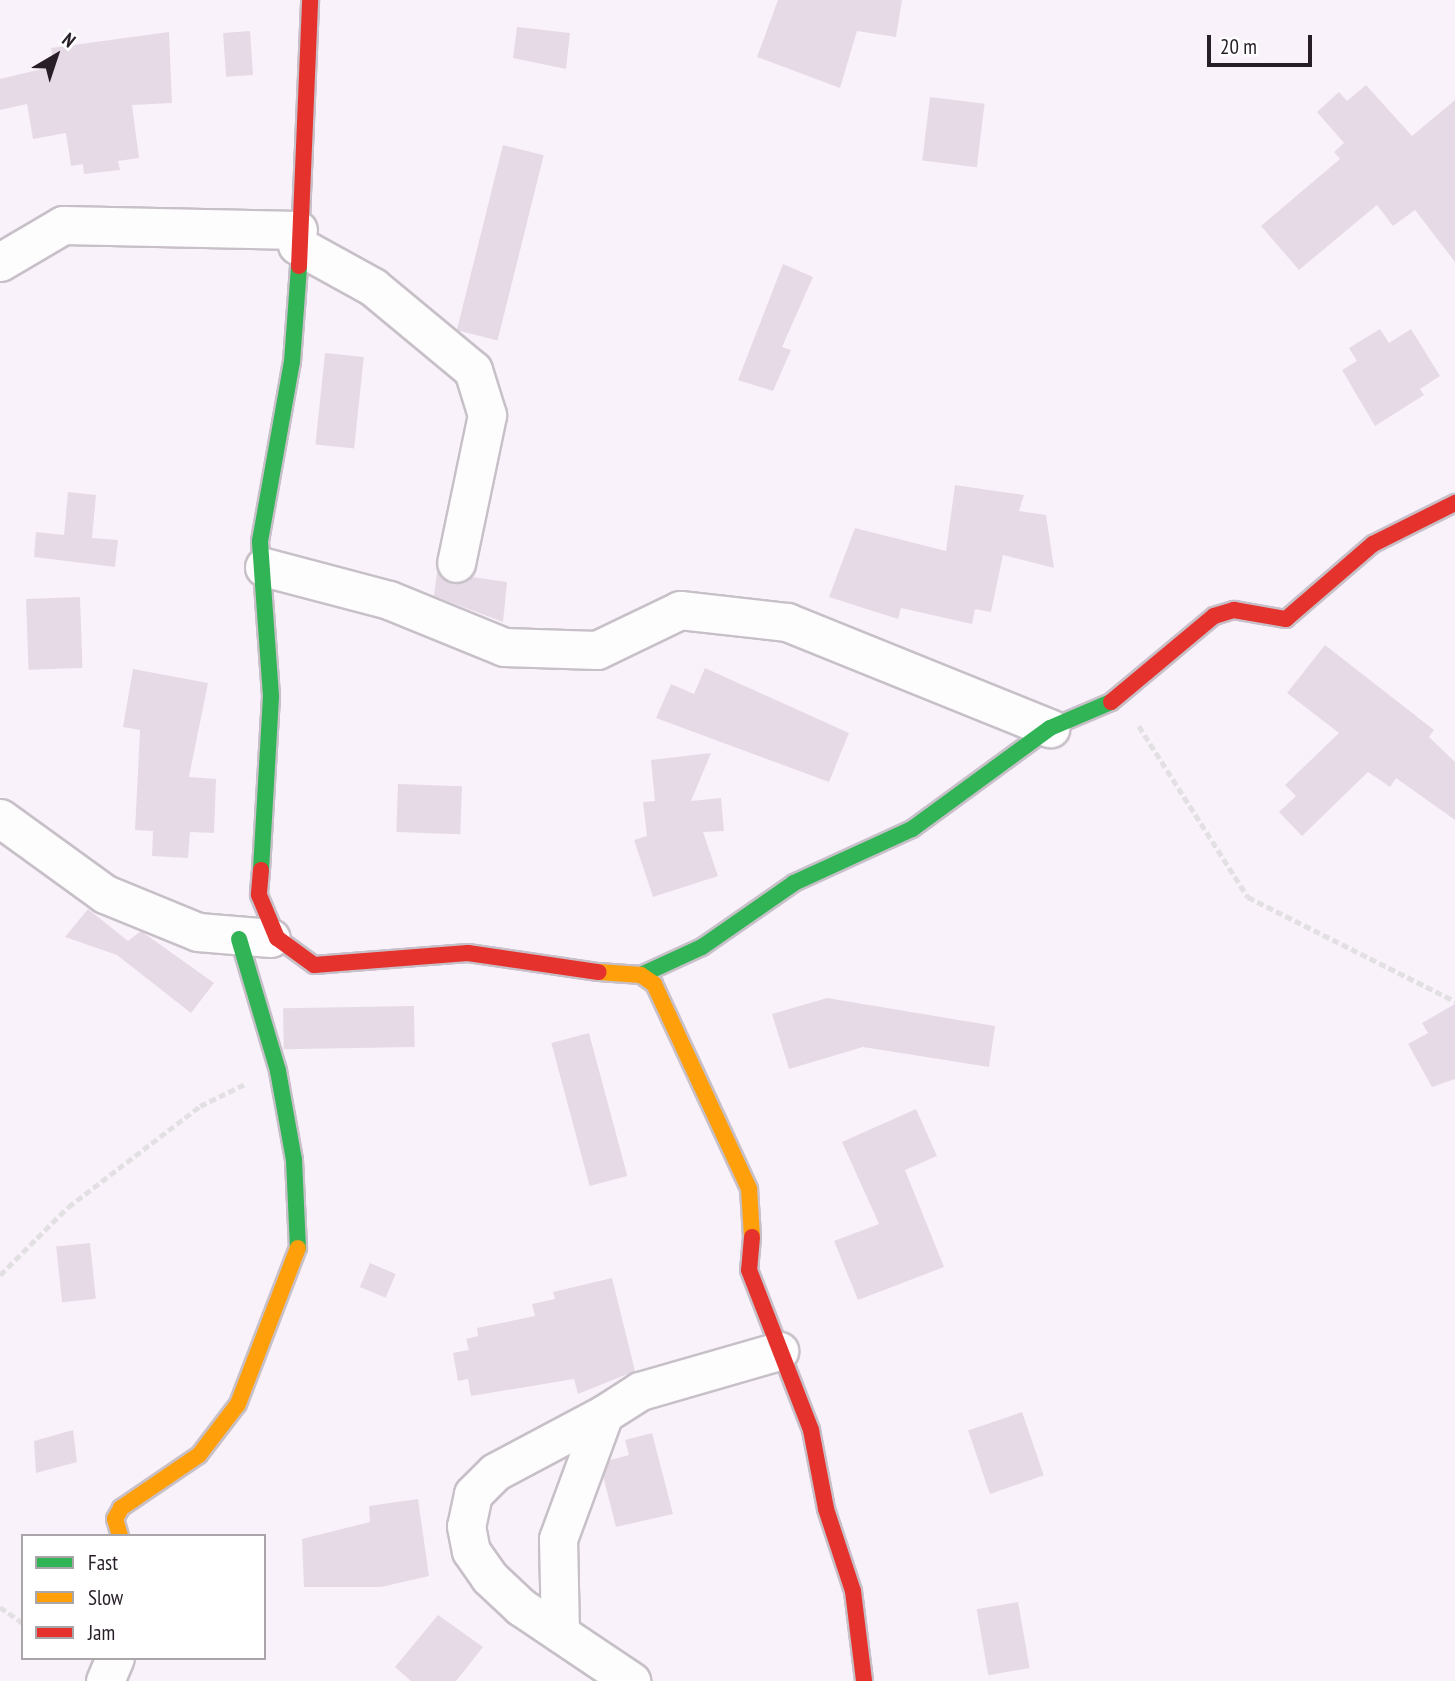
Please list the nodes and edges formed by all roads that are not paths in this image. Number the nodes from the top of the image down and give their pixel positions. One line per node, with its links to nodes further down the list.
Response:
1 (310, 0): 2 (street)
2 (297, 237): 3 (street); 5 (street); 6 (street)
3 (0, 262)
4 (1455, 503): 7 (street)
5 (456, 563)
6 (264, 568): 7 (street); 9 (street)
7 (1050, 728): 11 (street)
8 (0, 818): 10 (street)
9 (277, 938): 10 (street); 11 (street)
10 (239, 939): 14 (street)
11 (641, 975): 12 (street)
12 (779, 1351): 13 (street); 19 (street)
13 (604, 1415): 15 (street); 15 (street)
14 (119, 1534)
15 (560, 1633): 18 (street)
16 (114, 1660): 17 (street)
17 (105, 1681)
18 (631, 1681)
19 (864, 1681)

